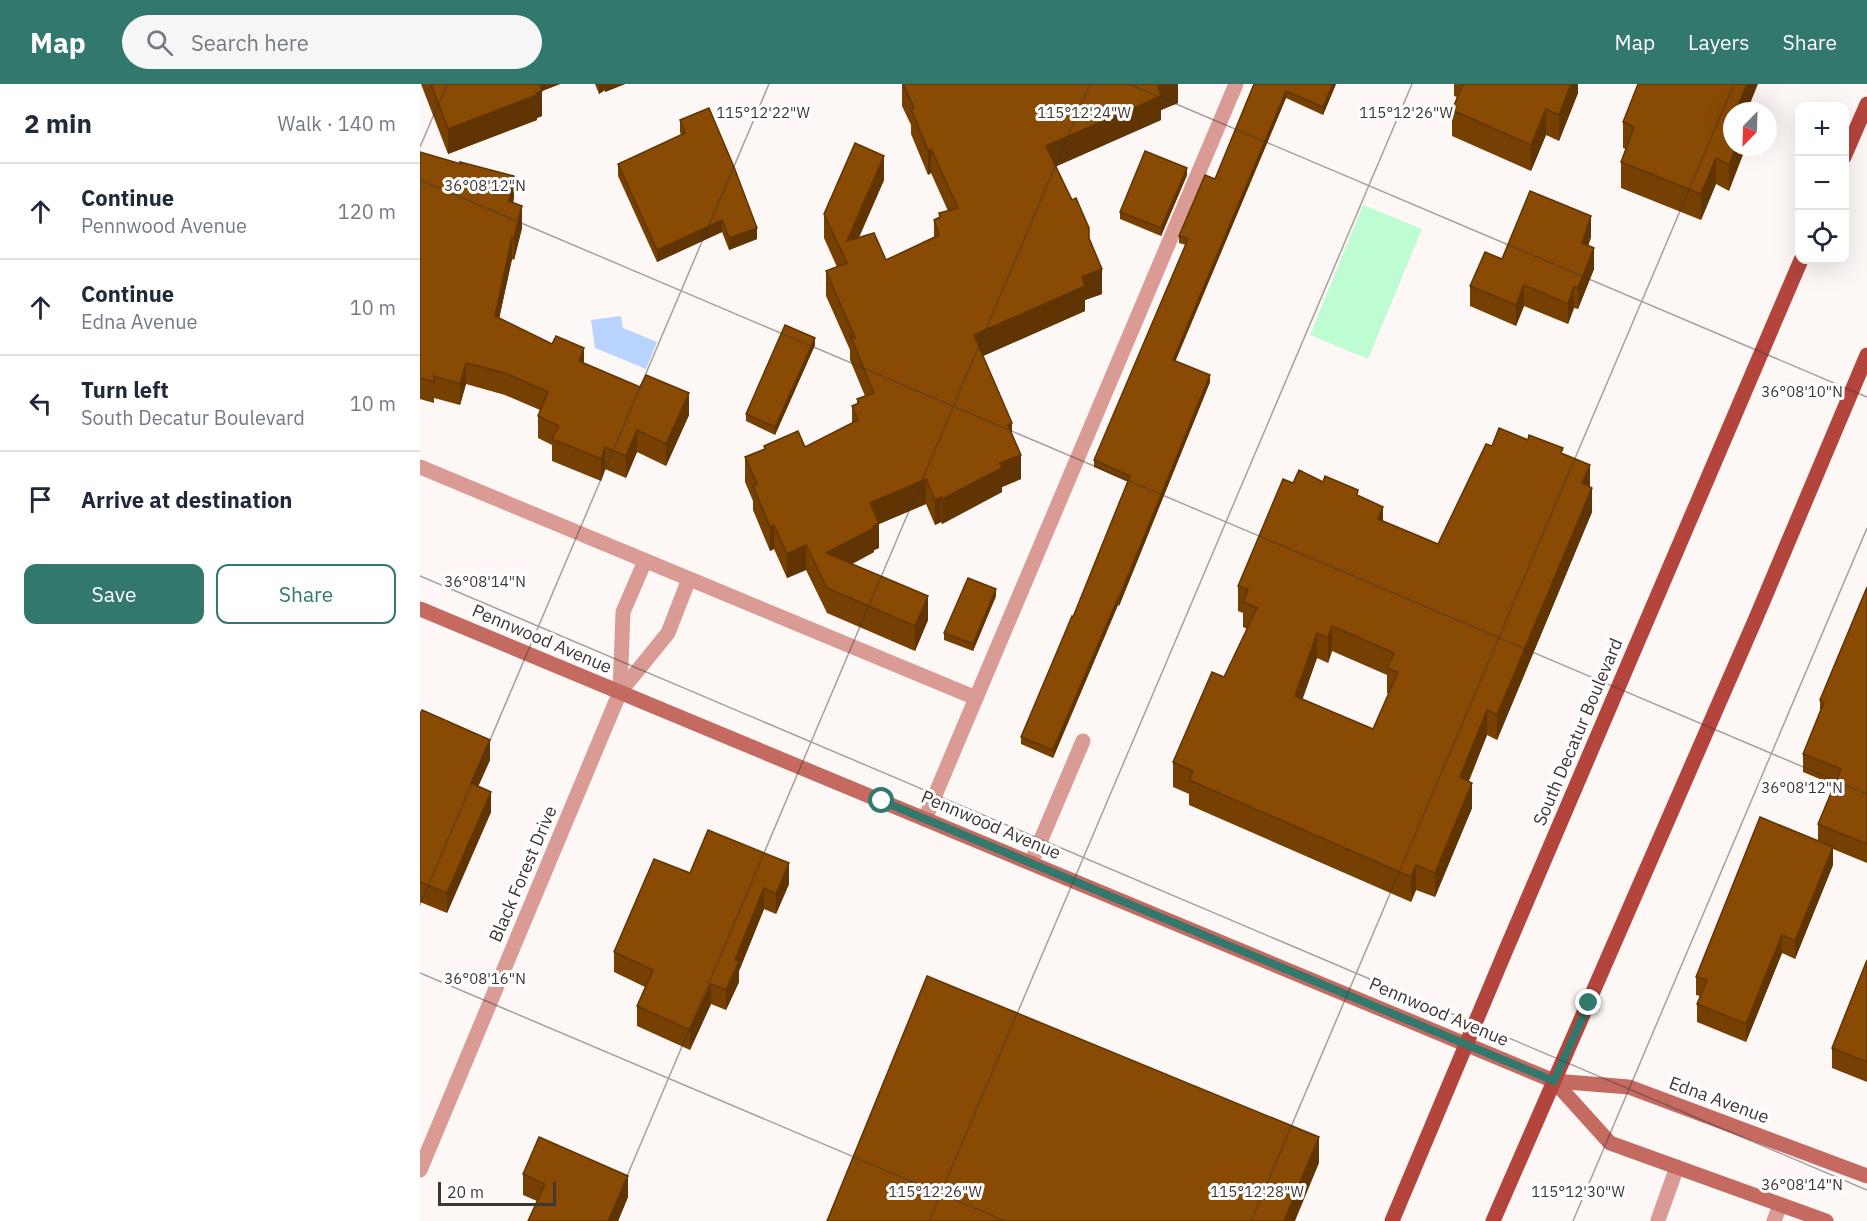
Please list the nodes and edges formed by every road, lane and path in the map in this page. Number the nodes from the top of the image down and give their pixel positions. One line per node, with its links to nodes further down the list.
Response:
1 (1236, 84): 11 (street)
2 (1867, 104): 3 (main road)
3 (1845, 156)
4 (1799, 264): 15 (main road, South Decatur Boulevard)
5 (1867, 355): 17 (main road)
6 (420, 467): 7 (street)
7 (645, 561): 8 (street); 10 (street)
8 (689, 579): 10 (street); 11 (street)
9 (420, 609): 10 (street, Pennwood Avenue)
10 (620, 692): 13 (street, Pennwood Avenue); 19 (street, Black Forest Drive)
11 (976, 698): 13 (street)
12 (1083, 741): 14 (street)
13 (926, 819): 14 (street, Pennwood Avenue)
14 (1031, 863): 15 (street, Pennwood Avenue)
15 (1466, 1045): 16 (street, Pennwood Avenue); 22 (main road, South Decatur Boulevard)
16 (1513, 1064): 17 (street, Edna Avenue)
17 (1554, 1081): 18 (street, Edna Avenue); 20 (street, Edna Avenue); 23 (main road)
18 (1677, 1167): 21 (street, Edna Avenue); 24 (street)
19 (420, 1170)
20 (1867, 1176)
21 (1780, 1205): 25 (street); 26 (street, Edna Avenue)
22 (1392, 1221)
23 (1494, 1221)
24 (1658, 1221)
25 (1774, 1221)
26 (1826, 1221)

